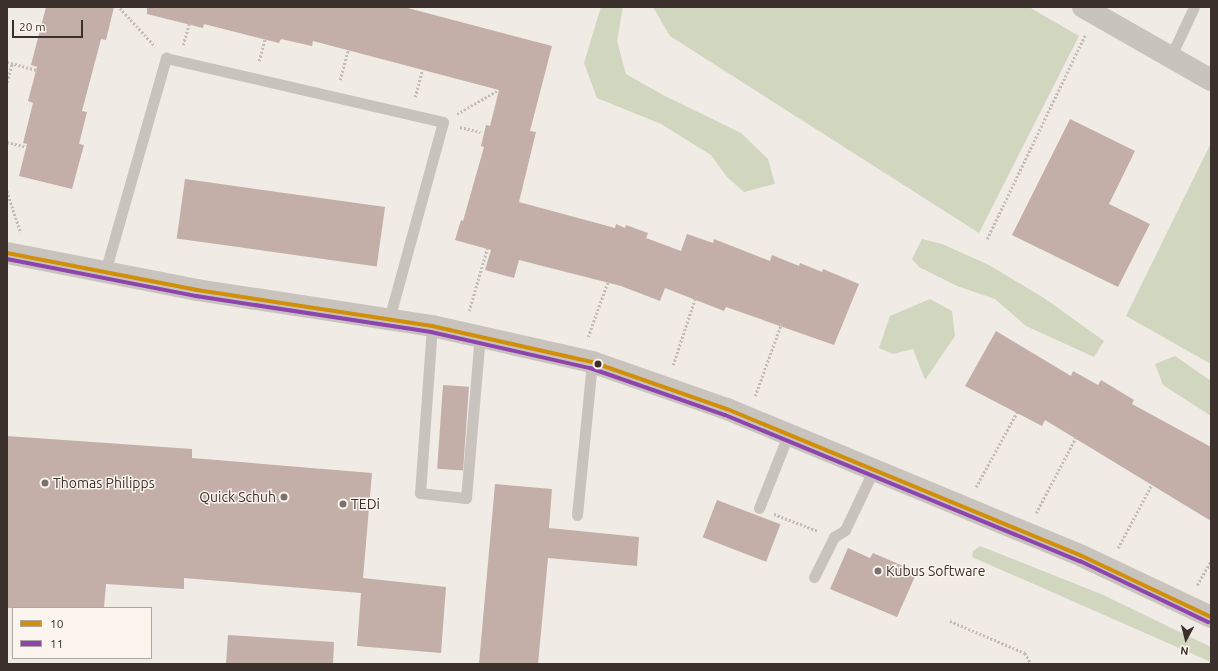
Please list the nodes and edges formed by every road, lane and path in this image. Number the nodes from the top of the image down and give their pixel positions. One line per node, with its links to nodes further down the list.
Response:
1 (1194, 7): 8 (lane)
2 (120, 8): 7 (path)
3 (1089, 11): 8 (street); 25 (path)
4 (190, 20): 9 (path)
5 (266, 35): 14 (path)
6 (348, 50): 18 (path)
7 (166, 58): 9 (lane); 28 (lane)
8 (1170, 58): 15 (street)
9 (179, 61): 14 (lane)
10 (7, 62): 11 (path)
11 (12, 63): 12 (path); 16 (path)
12 (37, 70)
13 (422, 71): 19 (path)
14 (255, 79): 18 (lane)
15 (1211, 80)
16 (7, 82)
17 (498, 90): 20 (path)
18 (336, 98): 19 (lane)
19 (410, 115): 20 (lane)
20 (443, 122): 21 (path); 31 (lane)
21 (480, 132)
22 (7, 142): 23 (path)
23 (27, 147)
24 (7, 190): 27 (path)
25 (987, 239)
26 (487, 249): 34 (path)
27 (10, 254): 28 (street)
28 (104, 272): 31 (street)
29 (608, 281): 35 (path)
30 (696, 296): 36 (path)
31 (389, 319): 33 (street)
32 (782, 322): 38 (path)
33 (432, 326): 34 (street); 34 (lane)
34 (471, 334): 35 (street)
35 (586, 360): 36 (street); 45 (lane)
36 (665, 387): 38 (street)
37 (1017, 412): 44 (path)
38 (747, 417): 39 (street)
39 (788, 435): 41 (street); 43 (lane)
40 (1076, 437): 46 (path)
41 (873, 471): 44 (street); 47 (lane)
42 (1152, 484): 49 (path)
43 (759, 508): 47 (path)
44 (965, 508): 46 (street)
45 (577, 515)
46 (1025, 533): 49 (street)
47 (834, 537): 50 (lane)
48 (1211, 561): 51 (path)
49 (1107, 568): 51 (street)
50 (814, 576)
51 (1187, 604): 52 (street)
52 (1211, 617)
53 (950, 621): 54 (path)
54 (1031, 664)

